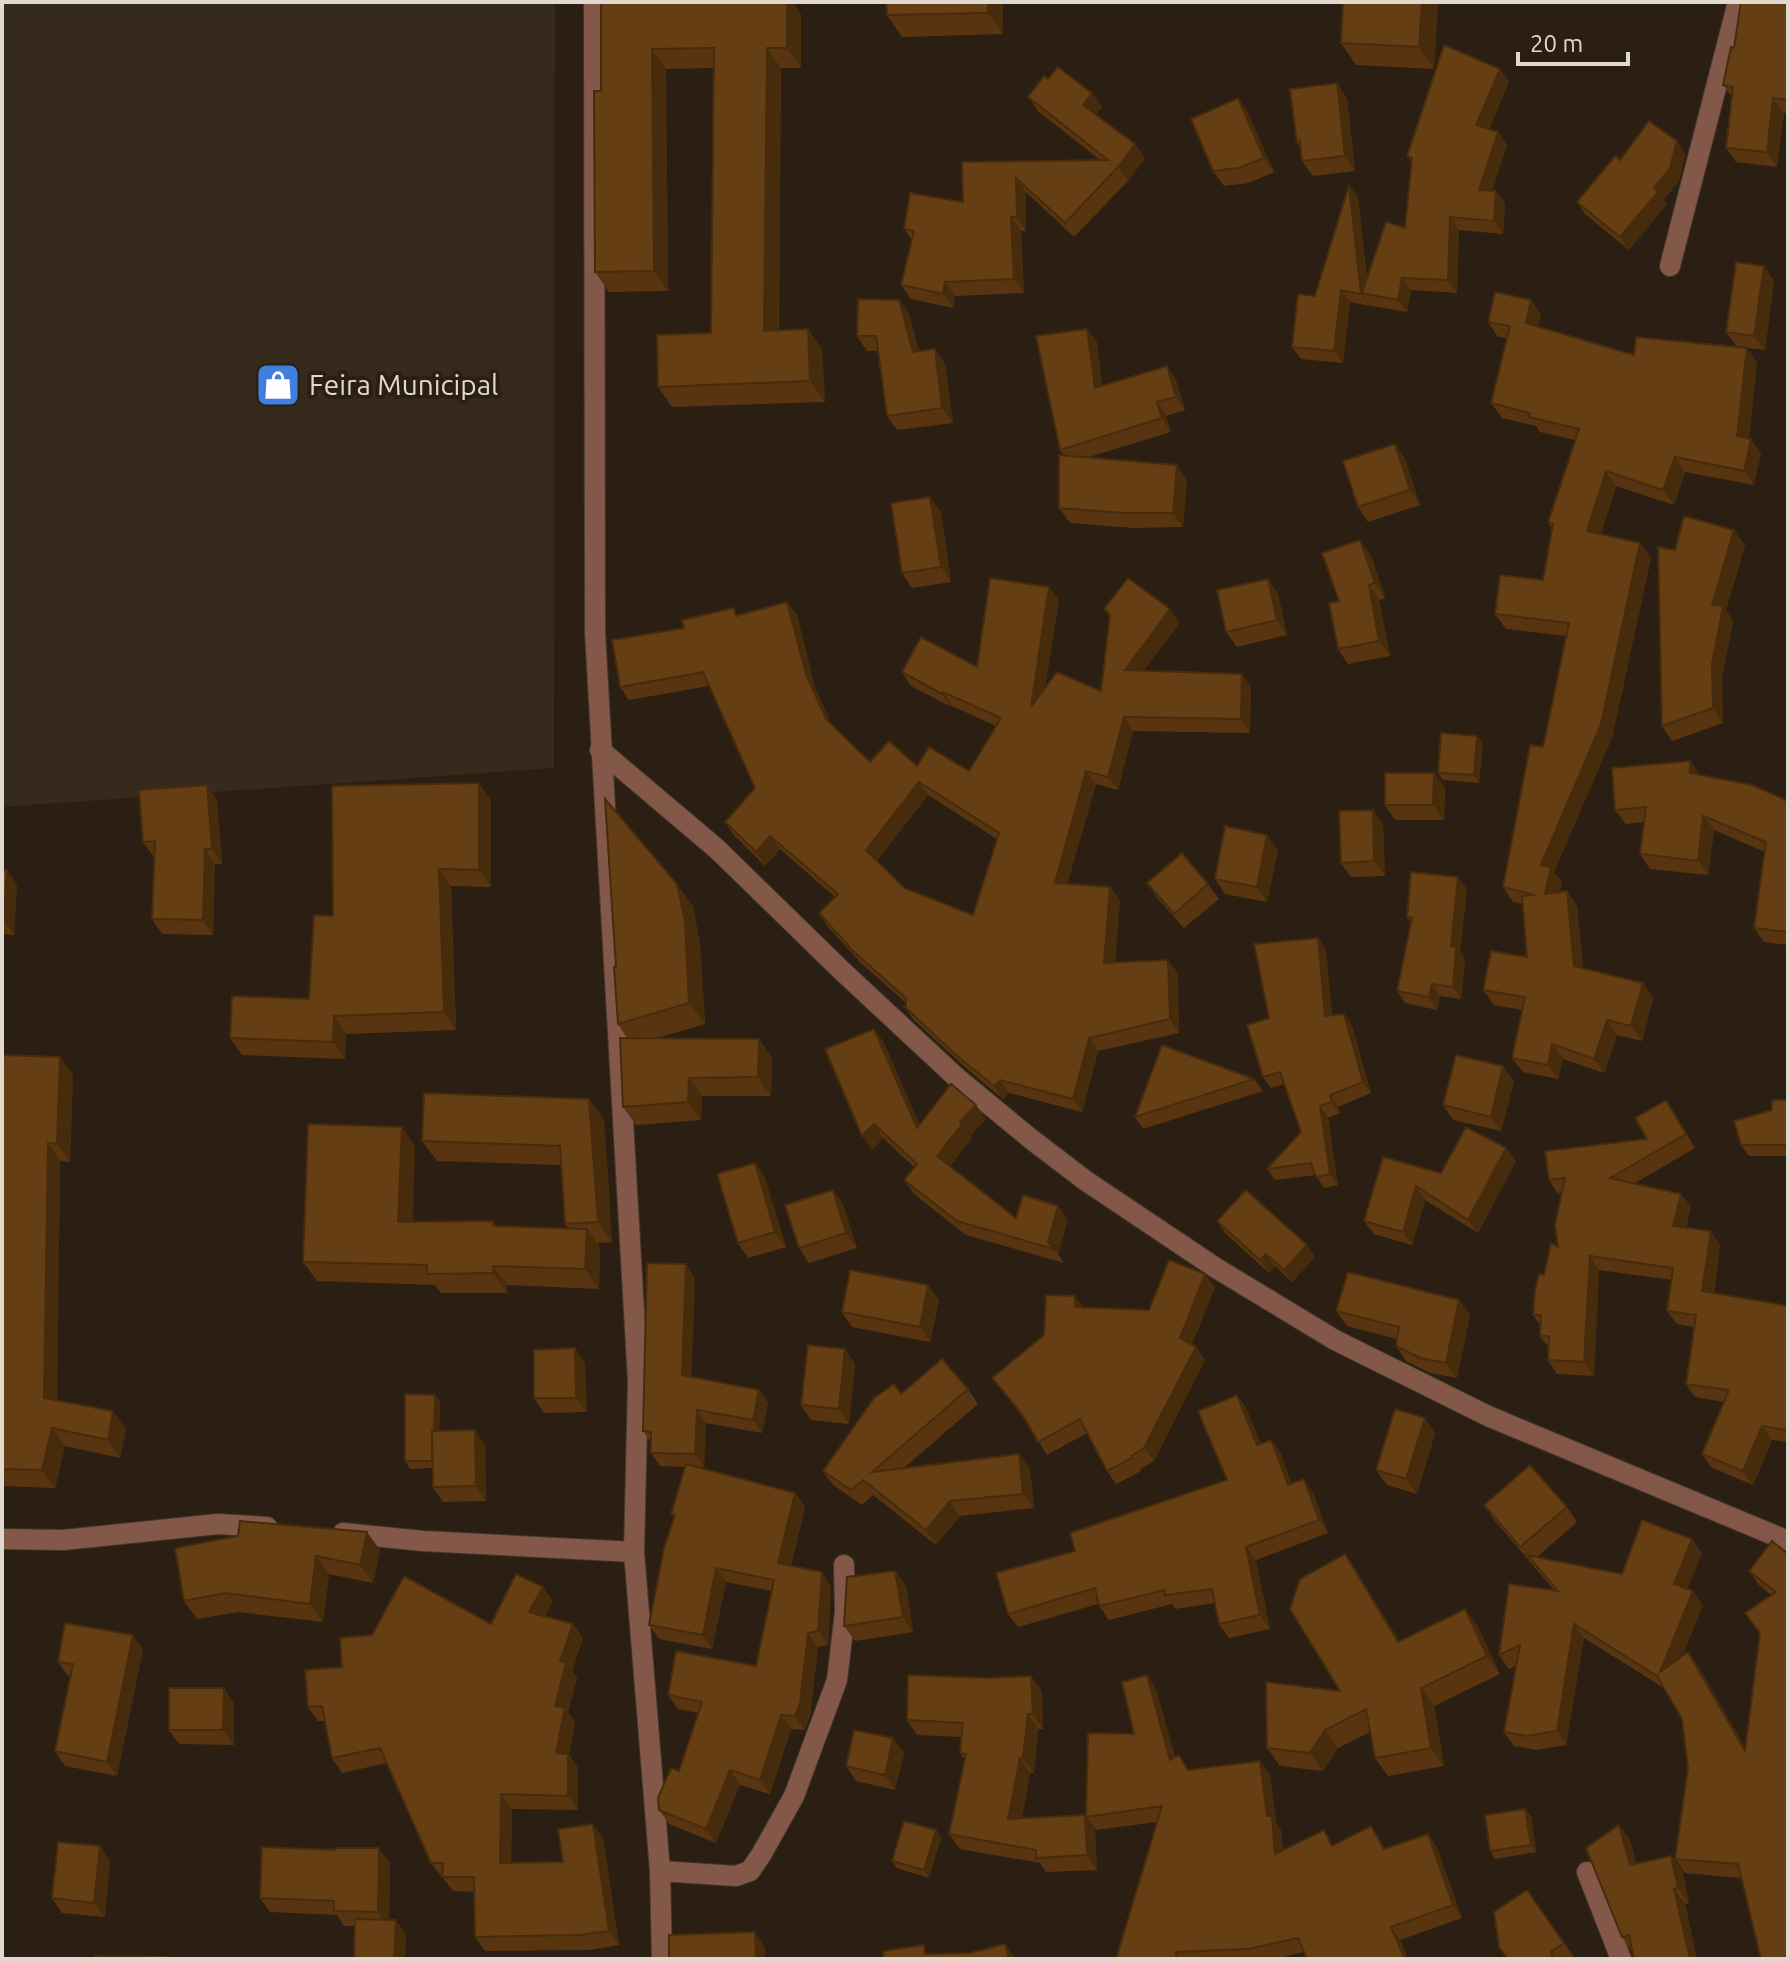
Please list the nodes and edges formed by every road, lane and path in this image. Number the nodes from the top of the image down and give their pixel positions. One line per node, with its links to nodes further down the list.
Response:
1 (594, 2): 4 (street)
2 (1738, 2): 3 (street)
3 (1670, 266)
4 (600, 750): 8 (street); 9 (street)
5 (285, 1528): 7 (street)
6 (316, 1530): 9 (street)
7 (2, 1539)
8 (1788, 1541)
9 (634, 1552): 11 (street)
10 (844, 1565): 11 (street)
11 (660, 1871): 13 (street)
12 (1587, 1872): 14 (street)
13 (662, 1959)
14 (1621, 1959)

